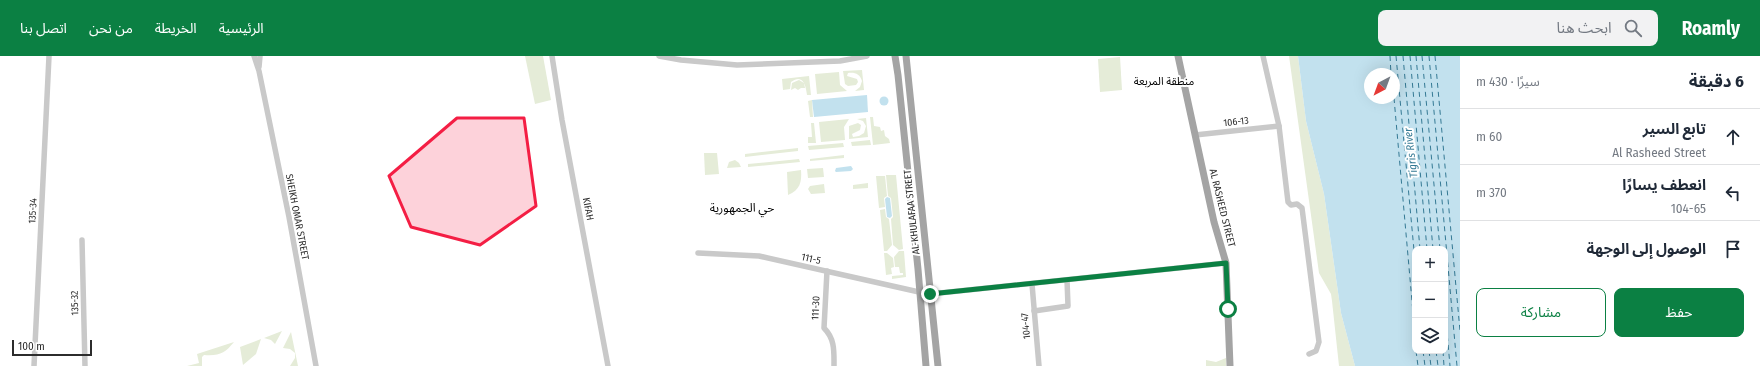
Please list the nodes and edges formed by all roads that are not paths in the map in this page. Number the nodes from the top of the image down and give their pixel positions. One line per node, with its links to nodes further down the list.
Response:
1 (49, 56): 24 (street, 135-34)
2 (254, 56): 11 (street, SHEIKH OMAR STREET)
3 (260, 56): 11 (street, SHEIKH OMAR STREET)
4 (552, 56): 27 (street, KIFAH)
5 (659, 56): 6 (street)
6 (867, 56)
7 (894, 56): 20 (main road, AL-KHULAFAA STREET)
8 (906, 56): 21 (main road, AL-KHULAFAA STREET)
9 (1178, 56): 13 (main road, AL RASHEED STREET)
10 (1263, 56): 12 (street)
11 (259, 71): 26 (street, SHEIKH OMAR STREET)
12 (1279, 126): 13 (street, 106-13); 23 (street)
13 (1195, 135): 16 (main road, AL RASHEED STREET)
14 (82, 240): 25 (street, 135-32)
15 (698, 253): 17 (street, 111-5)
16 (1226, 263): 18 (street); 32 (main road, AL RASHEED STREET)
17 (827, 271): 20 (street, 111-5); 28 (street, 111-30)
18 (1067, 280): 19 (street); 22 (street)
19 (1032, 284): 21 (street); 22 (street, 104-47)
20 (919, 292): 29 (main road, AL-KHULAFAA STREET)
21 (930, 294): 30 (main road, AL-KHULAFAA STREET)
22 (1034, 311): 31 (street, 104-47)
23 (1309, 354)
24 (34, 366)
25 (84, 366)
26 (316, 366)
27 (608, 366)
28 (834, 366)
29 (926, 366)
30 (938, 366)
31 (1039, 366)
32 (1230, 366)

